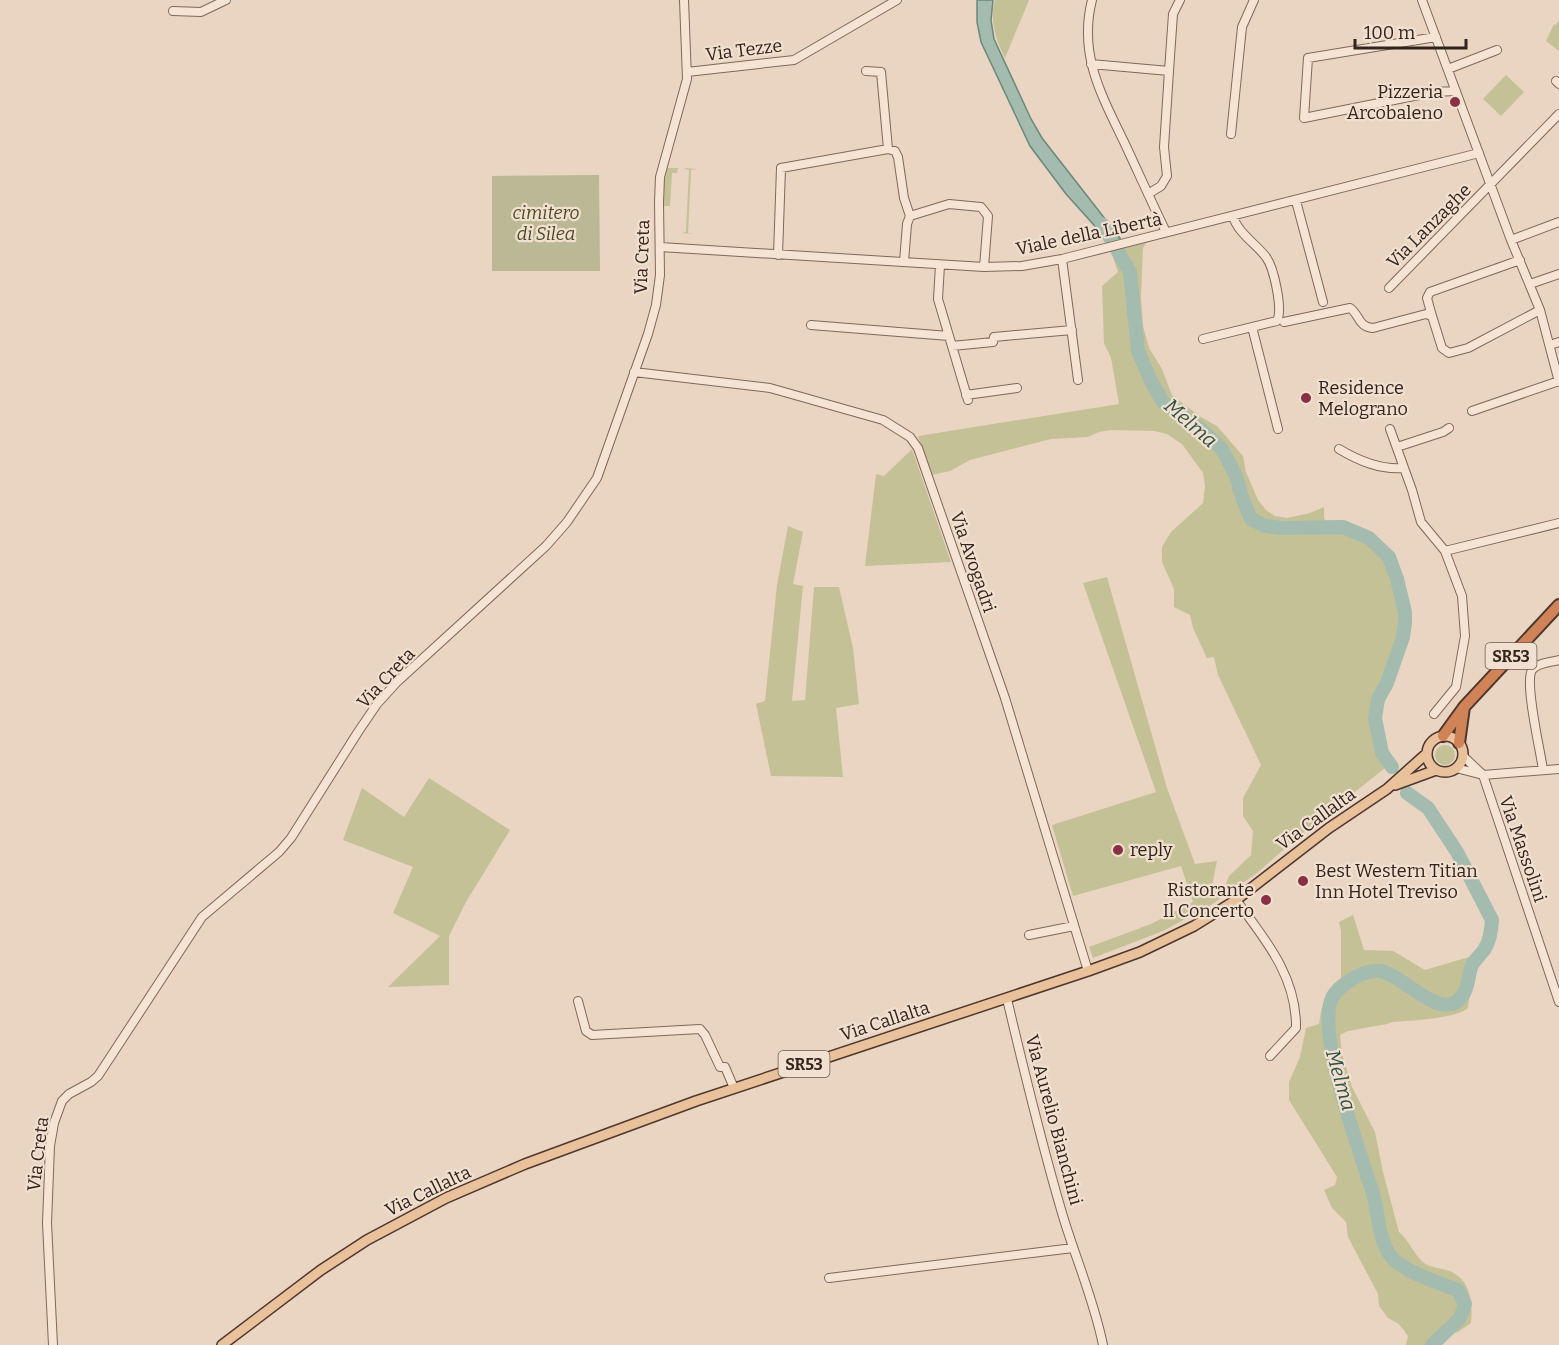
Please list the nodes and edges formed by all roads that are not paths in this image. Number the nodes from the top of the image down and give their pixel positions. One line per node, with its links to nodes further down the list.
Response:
1 (226, 0): 8 (street)
2 (684, 0): 15 (street, Via Creta)
3 (897, 0): 15 (street, Via Tezze)
4 (1092, 0): 11 (street)
5 (1180, 0): 14 (street)
6 (1254, 0): 18 (street)
7 (1422, 0): 9 (street, Via Lanzaghe)
8 (173, 11)
9 (1436, 37): 12 (street, Via Lanzaghe); 16 (street)
10 (1497, 50): 12 (street)
11 (1091, 64): 14 (street); 22 (street)
12 (1448, 69): 16 (street, Via Lanzaghe)
13 (866, 71): 19 (street)
14 (1169, 71): 22 (street)
15 (687, 72): 29 (street, Via Creta)
16 (1456, 91): 20 (street, Via Lanzaghe)
17 (1559, 114): 21 (street)
18 (1232, 134)
19 (888, 149): 24 (street); 30 (street)
20 (1479, 153): 21 (street, Via Lanzaghe); 23 (street, Viale della Libertà)
21 (1491, 185): 28 (street, Via Lanzaghe); 38 (street, Via Lanzaghe)
22 (1148, 194): 27 (street)
23 (1296, 201): 25 (street, Viale della Libertà); 39 (street)
24 (910, 216): 33 (street); 35 (street)
25 (1233, 216): 27 (street, Viale della Libertà); 42 (street)
26 (1559, 222): 28 (street)
27 (1166, 232): 31 (street, Viale della Libertà)
28 (1511, 240): 32 (street, Via Lanzaghe)
29 (660, 247): 30 (street, Viale della Libertà); 51 (street, Via Creta)
30 (778, 255): 33 (street, Viale della Libertà)
31 (1062, 259): 35 (street, Viale della Libertà); 45 (street)
32 (1521, 260): 37 (street, Via Lanzaghe); 41 (street)
33 (904, 262): 34 (street, Viale della Libertà)
34 (940, 265): 35 (street, Viale della Libertà); 46 (street)
35 (984, 267)
36 (1559, 274): 37 (street)
37 (1530, 284): 40 (street, Via Lanzaghe)
38 (1389, 288)
39 (1323, 302)
40 (1540, 310): 41 (street); 49 (street, Via Lanzaghe)
41 (1432, 316): 42 (street)
42 (1280, 322): 44 (street)
43 (811, 325): 46 (street)
44 (1252, 327): 47 (street); 57 (street)
45 (1072, 330): 50 (street); 52 (street)
46 (949, 336): 50 (street)
47 (1203, 339)
48 (1559, 342): 49 (street)
49 (1550, 345): 53 (street, Via Lanzaghe)
50 (952, 346): 54 (street)
51 (634, 372): 79 (street, Via Avogadri); 89 (street, Via Creta)
52 (1078, 380)
53 (1559, 382): 55 (street, Via Lanzaghe)
54 (1017, 388)
55 (1472, 411)
56 (1449, 428): 59 (street)
57 (1278, 429)
58 (1390, 429): 59 (street)
59 (1397, 447): 61 (street)
60 (1339, 449): 61 (street)
61 (1404, 468): 63 (street)
62 (1559, 523): 63 (street)
63 (1445, 550): 67 (street)
64 (1559, 605): 66 (highway, SR53)
65 (1559, 660): 75 (street)
66 (1464, 707): 68 (highway, SR53); 69 (highway)
67 (1434, 714)
68 (1443, 736): 69 (main road); 70 (main road)
69 (1460, 743): 71 (main road)
70 (1426, 754): 74 (main road); 77 (main road, Via Callalta / SR53)
71 (1463, 756): 72 (main road); 76 (street)
72 (1456, 768): 74 (main road); 76 (street)
73 (1559, 769): 75 (street)
74 (1436, 770): 77 (main road, Via Callalta / SR53)
75 (1543, 770): 76 (street)
76 (1483, 775): 84 (street, Via Massolini)
77 (1387, 789): 78 (main road, Via Callalta / SR53)
78 (1236, 900): 81 (main road, Via Callalta / SR53); 85 (street)
79 (1074, 926): 80 (street); 81 (street, Via Avogadri)
80 (1029, 935)
81 (1088, 971): 82 (main road, Via Callalta / SR53)
82 (1007, 999): 86 (main road, Via Callalta / SR53); 87 (street, Via Aurelio Bianchini)
83 (578, 1001): 86 (street)
84 (1559, 1002)
85 (1270, 1056)
86 (734, 1088): 90 (main road, Via Callalta / SR53)
87 (1073, 1248): 88 (street); 91 (street, Via Aurelio Bianchini)
88 (830, 1278)
89 (53, 1345)
90 (222, 1345)
91 (1103, 1345)

